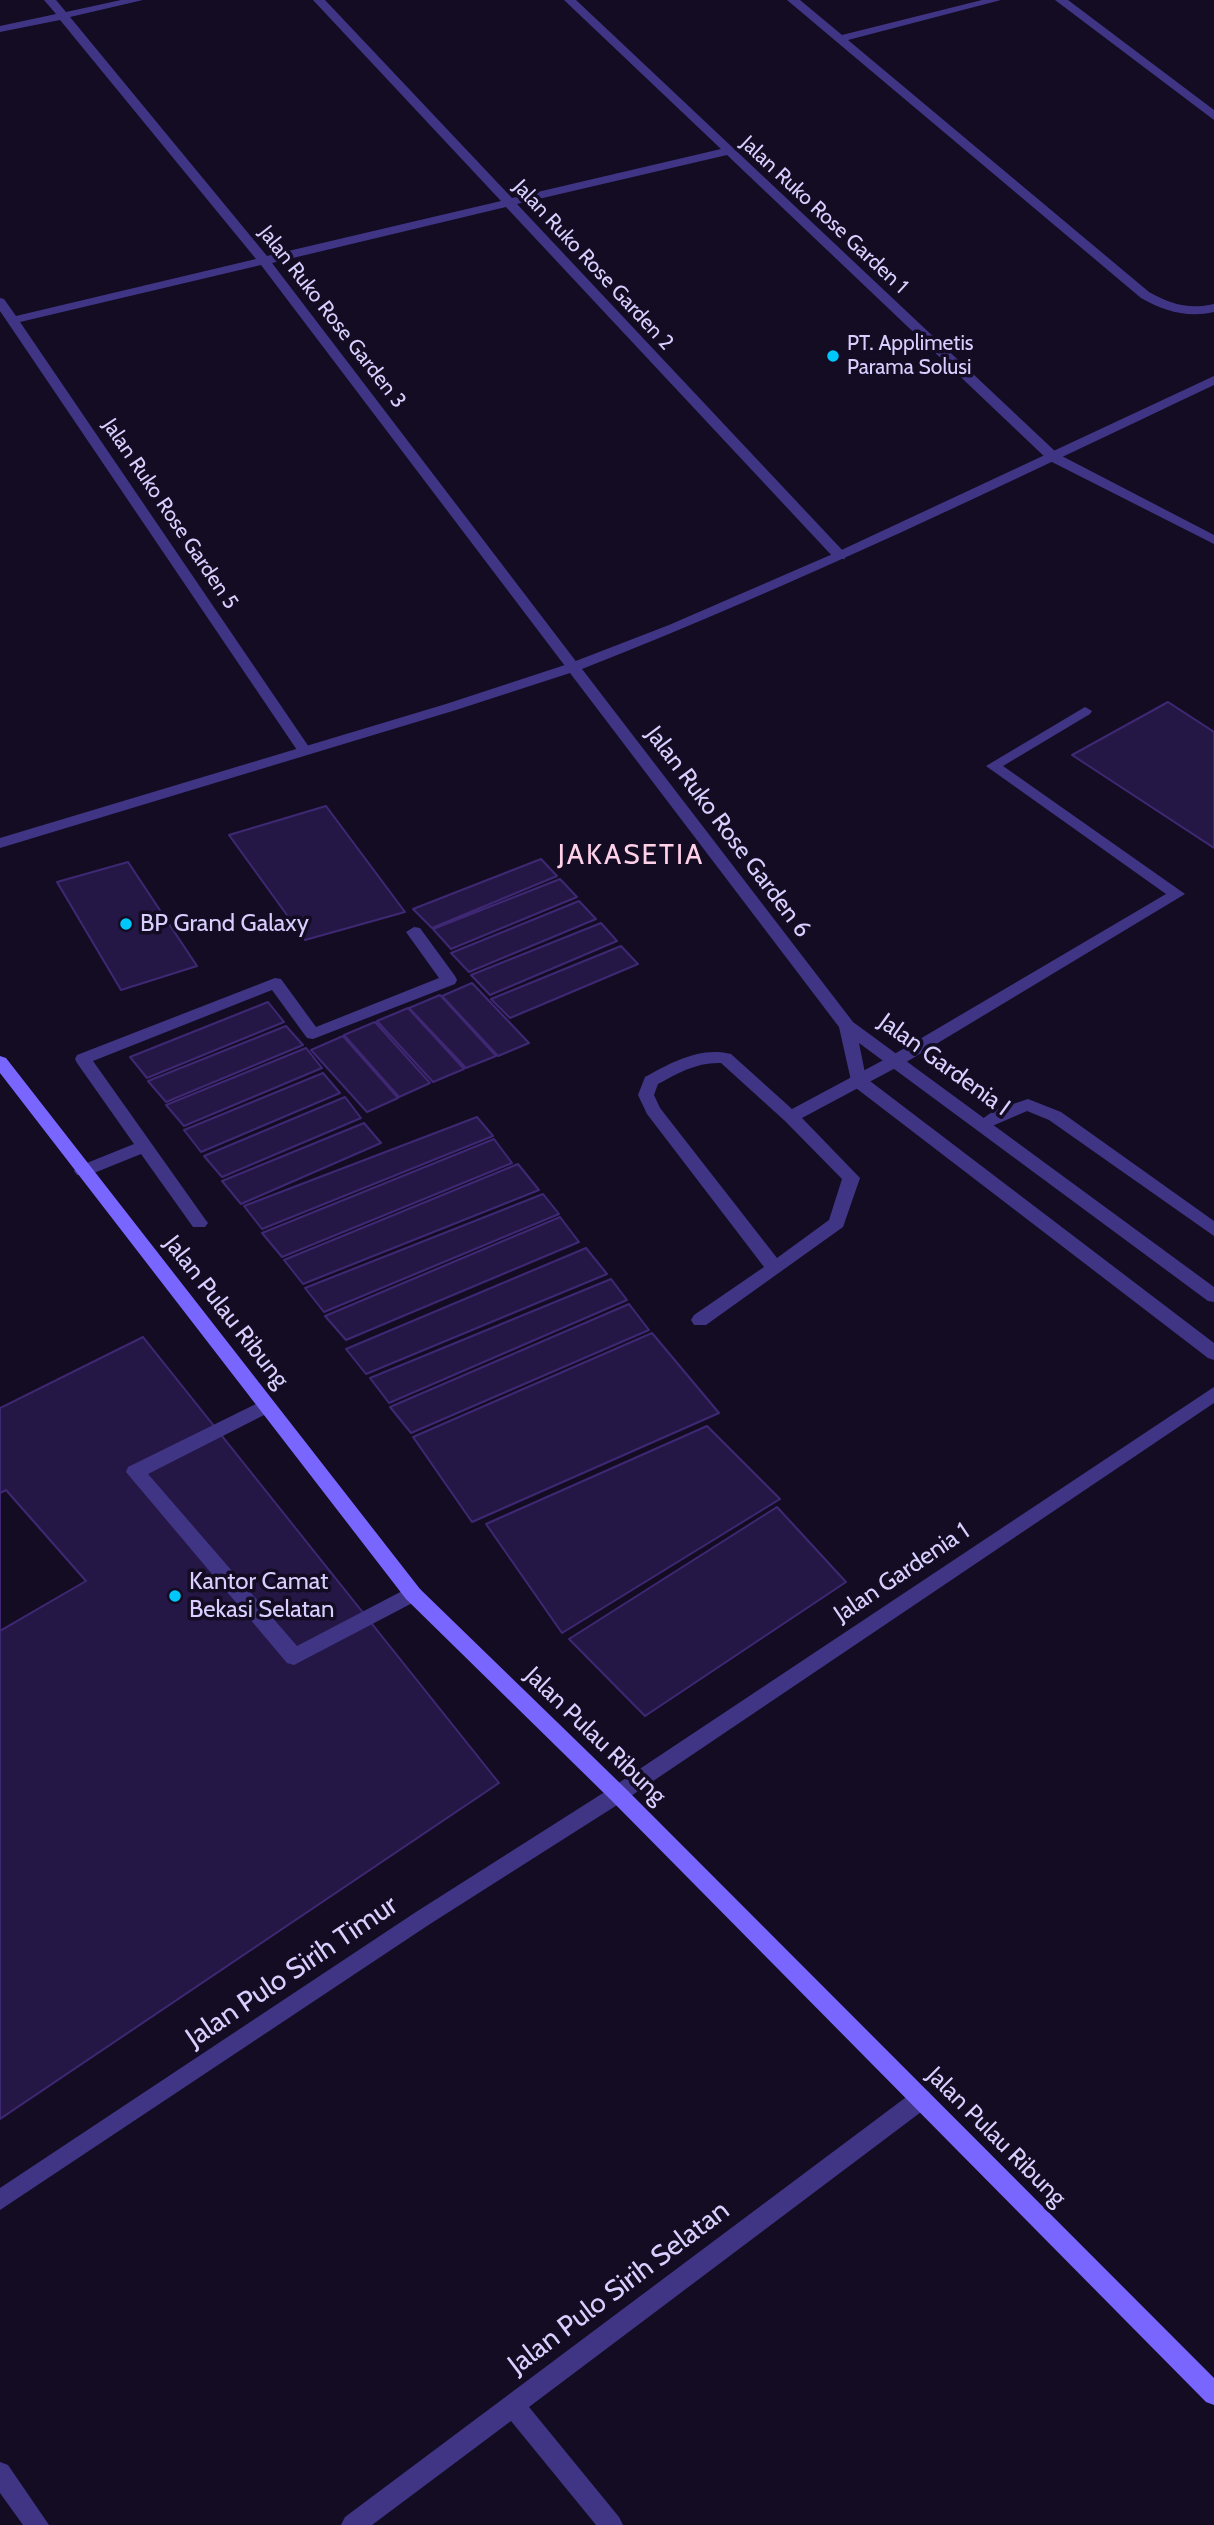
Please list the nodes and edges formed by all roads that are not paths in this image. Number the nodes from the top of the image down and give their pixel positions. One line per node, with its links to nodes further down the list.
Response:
1 (50, 0): 8 (street, Jalan Ruko Rose Garden 3)
2 (137, 0): 8 (street)
3 (319, 0): 13 (street, Jalan Ruko Rose Garden 2)
4 (570, 0): 12 (street, Jalan Ruko Rose Garden 1)
5 (793, 0): 10 (street)
6 (995, 0): 10 (street)
7 (1061, 0): 11 (street)
8 (62, 16): 9 (street); 14 (street, Jalan Ruko Rose Garden 3)
9 (0, 29)
10 (840, 39): 16 (street)
11 (1214, 116)
12 (727, 151): 13 (street); 19 (street, Jalan Ruko Rose Garden 1)
13 (508, 202): 14 (street); 21 (street, Jalan Ruko Rose Garden 2)
14 (264, 261): 17 (street); 22 (street, Jalan Ruko Rose Garden 3)
15 (0, 302): 17 (street, Jalan Ruko Rose Garden 5)
16 (1214, 308)
17 (13, 320): 24 (street, Jalan Ruko Rose Garden 5)
18 (1214, 380): 19 (street)
19 (1053, 457): 20 (street, Jalan Ruko Rose Garden 1); 21 (street)
20 (1214, 540)
21 (840, 556): 22 (street)
22 (573, 667): 24 (street); 27 (street, Jalan Ruko Rose Garden 6)
23 (1085, 711): 28 (street)
24 (304, 750): 25 (street)
25 (0, 843)
26 (414, 932): 33 (street)
27 (847, 1026): 28 (street, Jalan Gardenia I); 30 (street, Jalan Gardenia I)
28 (897, 1060): 30 (street); 32 (street, Jalan Gardenia I)
29 (0, 1062): 34 (main road, Jalan Pulau Ribung)
30 (858, 1081): 31 (street); 40 (street)
31 (791, 1117): 37 (street); 37 (street)
32 (983, 1124): 36 (street); 38 (street, Jalan Gardenia I)
33 (144, 1146): 34 (street); 35 (street)
34 (83, 1171): 42 (main road, Jalan Pulau Ribung)
35 (199, 1223)
36 (1214, 1230)
37 (775, 1268): 39 (street)
38 (1214, 1296)
39 (700, 1320)
40 (1214, 1353)
41 (1214, 1394): 44 (street, Jalan Gardenia 1)
42 (266, 1406): 43 (main road, Jalan Pulau Ribung); 43 (street)
43 (413, 1594): 44 (main road, Jalan Pulau Ribung)
44 (618, 1794): 45 (main road, Jalan Pulau Ribung); 46 (street, Jalan Pulo Sirih Timur)
45 (921, 2099): 47 (main road, Jalan Pulau Ribung); 48 (street, Jalan Pulo Sirih Selatan)
46 (0, 2200)
47 (1214, 2394)
48 (513, 2405): 51 (street, Jalan Pulo Sirih Selatan); 52 (street)
49 (0, 2473): 50 (street)
50 (37, 2525)
51 (353, 2525)
52 (611, 2525)

